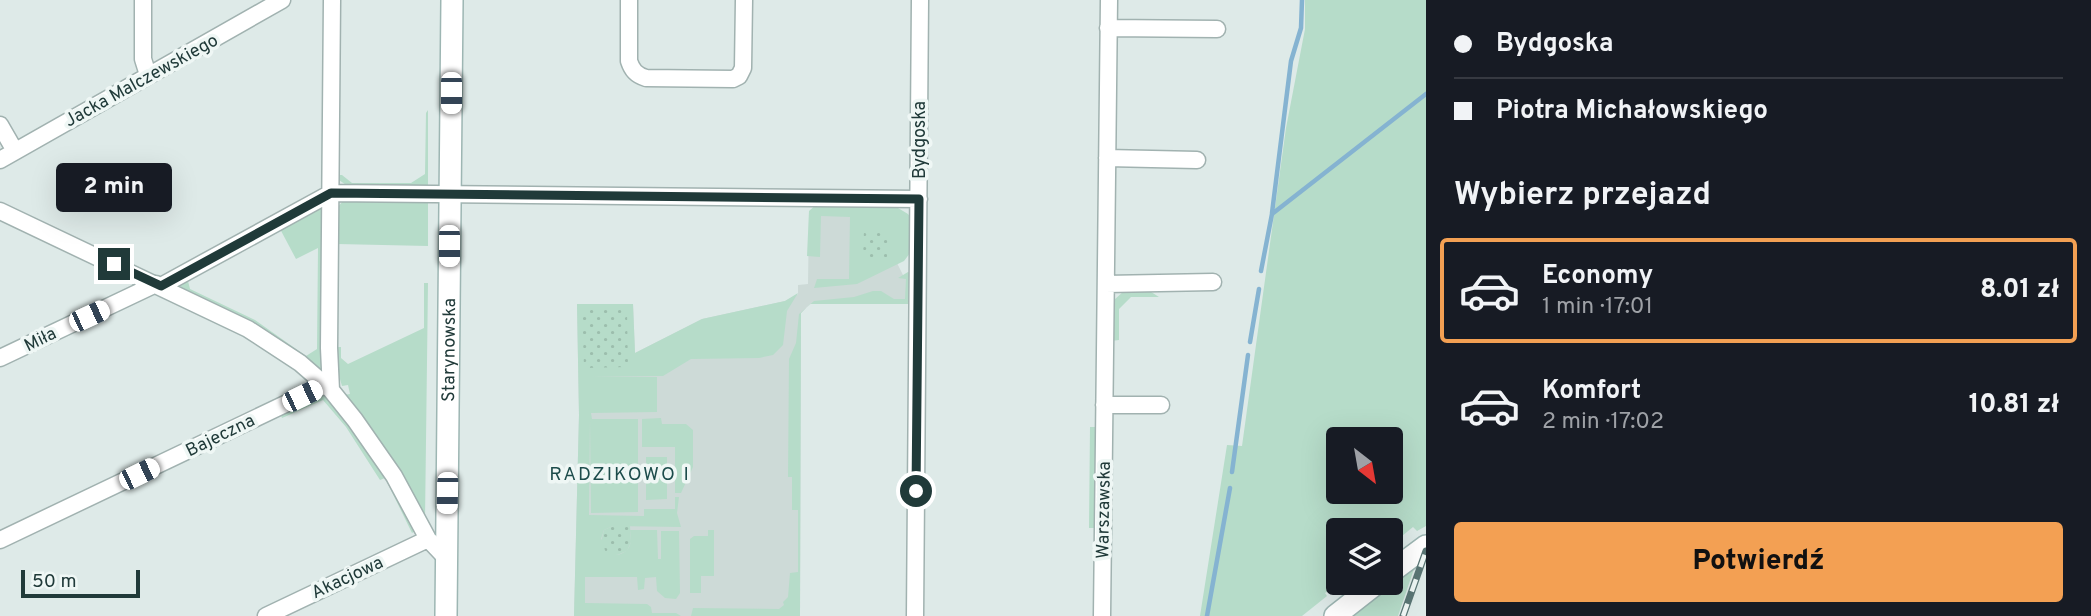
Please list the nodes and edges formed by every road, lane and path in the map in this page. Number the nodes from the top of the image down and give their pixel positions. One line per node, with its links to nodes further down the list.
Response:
1 (143, 0): 11 (street)
2 (282, 0): 11 (street, Jacka Malczewskiego)
3 (332, 0): 17 (street)
4 (452, 0): 18 (street, Starynowska)
5 (629, 0): 6 (street)
6 (744, 0)
7 (920, 0): 19 (street, Bydgoska)
8 (1109, 0): 9 (street, Warszawska)
9 (1108, 28): 10 (street); 14 (street, Warszawska)
10 (1217, 29)
11 (148, 75): 13 (street, Jacka Malczewskiego)
12 (0, 124): 13 (street)
13 (15, 151): 15 (street, Jacka Malczewskiego)
14 (1107, 158): 16 (street); 22 (street, Warszawska)
15 (0, 160)
16 (1198, 160)
17 (331, 193): 18 (street); 23 (street, Miła); 25 (street)
18 (450, 194): 19 (street); 31 (street, Starynowska)
19 (919, 199): 36 (street, Bydgoska)
20 (0, 211): 23 (street)
21 (1213, 282): 22 (street)
22 (1106, 284): 26 (street, Warszawska)
23 (159, 285): 24 (street, Miła); 25 (street)
24 (0, 358)
25 (328, 387): 28 (street); 29 (street, Bajeczna)
26 (1104, 405): 27 (street); 37 (street, Warszawska)
27 (1161, 405)
28 (428, 539): 31 (street); 34 (street, Akacjowa)
29 (0, 540)
30 (1426, 546): 32 (street)
31 (446, 558): 35 (street, Starynowska)
32 (1403, 563)
33 (1362, 595): 38 (street)
34 (266, 616)
35 (446, 616)
36 (915, 616)
37 (1102, 616)
38 (1335, 616)

